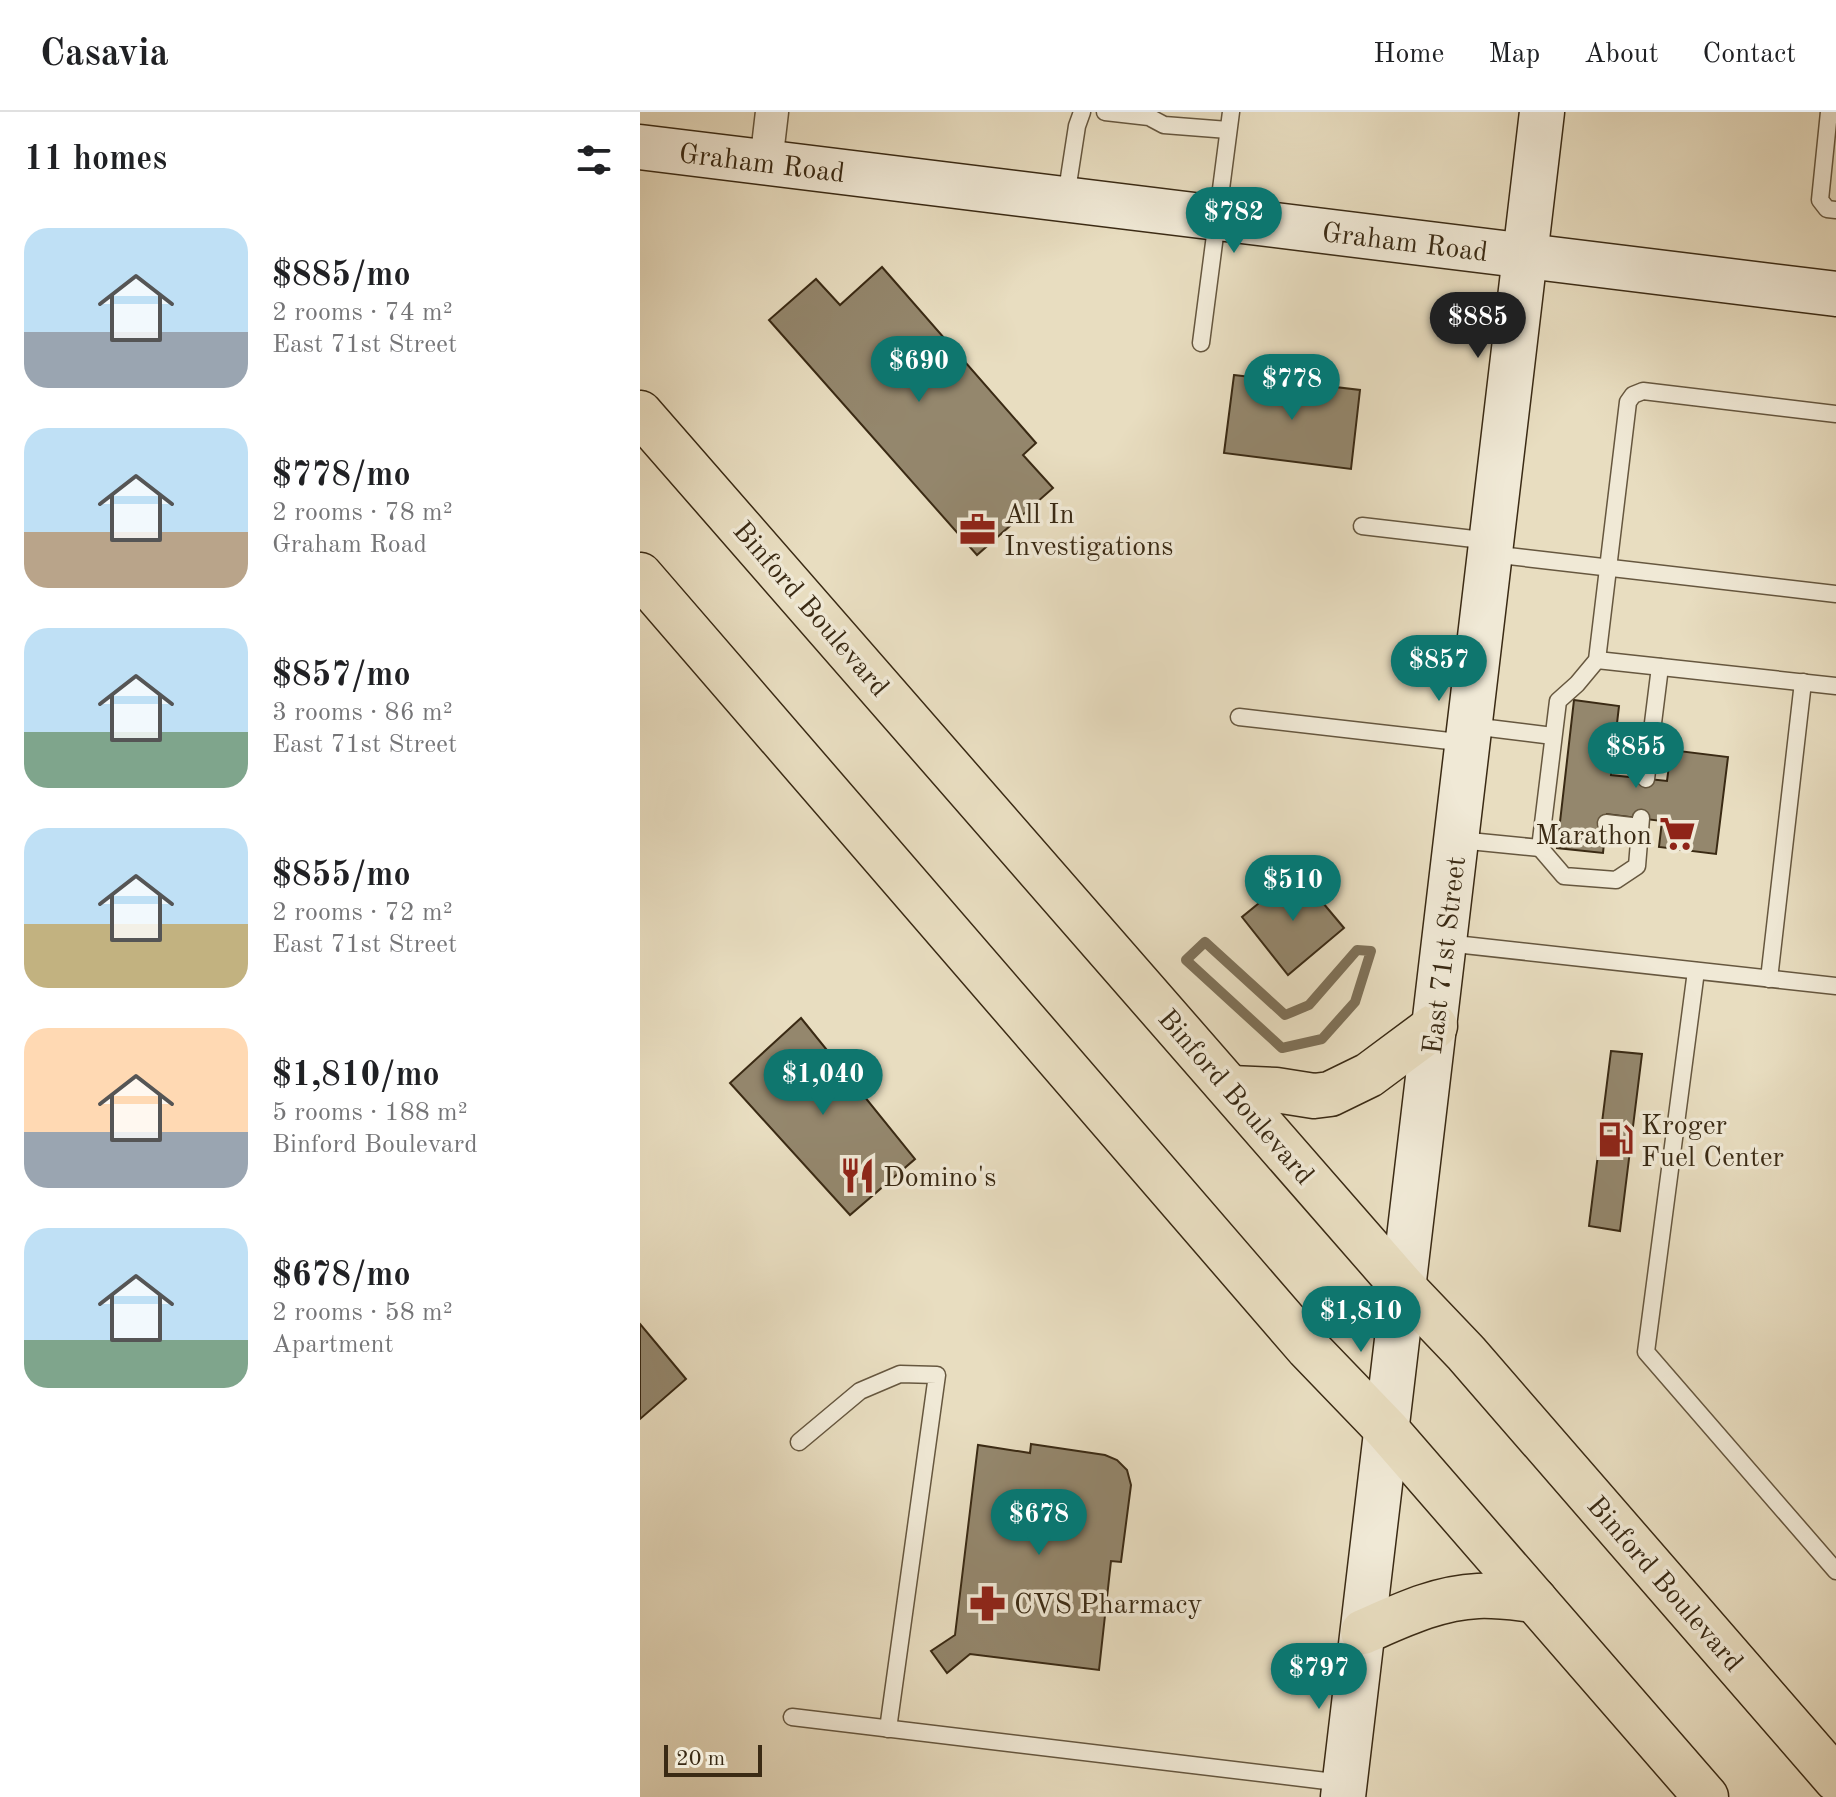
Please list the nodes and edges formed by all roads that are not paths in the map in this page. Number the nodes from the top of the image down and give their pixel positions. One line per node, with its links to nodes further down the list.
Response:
1 (772, 112): 9 (street)
2 (1082, 112): 10 (lane)
3 (1105, 112): 7 (lane)
4 (1231, 112): 7 (lane)
5 (1542, 112): 13 (main road, East 71st Street)
6 (1829, 112): 11 (lane)
7 (1228, 130): 12 (lane)
8 (640, 147): 9 (main road, Graham Road)
9 (766, 163): 10 (main road, Graham Road)
10 (1065, 199): 12 (main road, Graham Road)
11 (1836, 210)
12 (1217, 218): 13 (main road, Graham Road); 15 (lane)
13 (1525, 256): 14 (main road, Graham Road); 19 (main road, East 71st Street)
14 (1836, 294)
15 (1201, 343)
16 (640, 413): 41 (main road, Binford Boulevard)
17 (1836, 414): 20 (lane)
18 (1362, 526): 19 (lane)
19 (1490, 548): 20 (lane); 28 (main road, East 71st Street)
20 (1607, 568): 22 (lane); 23 (lane)
21 (640, 575): 43 (main road)
22 (1836, 594)
23 (1597, 660): 24 (lane); 29 (lane)
24 (1660, 667): 25 (lane); 31 (lane)
25 (1803, 682): 26 (lane); 38 (lane)
26 (1836, 686)
27 (1239, 717): 28 (lane)
28 (1470, 734): 29 (lane); 34 (main road, East 71st Street)
29 (1558, 745): 35 (lane)
30 (1613, 756): 31 (lane)
31 (1648, 760): 32 (lane)
32 (1646, 779)
33 (1606, 823): 35 (lane)
34 (1457, 839): 35 (lane); 36 (main road, East 71st Street)
35 (1540, 848)
36 (1444, 943): 37 (lane); 40 (main road, East 71st Street)
37 (1696, 971): 38 (lane); 45 (lane)
38 (1769, 979): 39 (lane)
39 (1836, 986)
40 (1435, 1026): 41 (main road); 42 (main road, East 71st Street)
41 (1231, 1088): 42 (main road, Binford Boulevard)
42 (1403, 1287): 43 (main road, East 71st Street); 50 (main road, Binford Boulevard)
43 (1387, 1430): 46 (main road); 47 (main road, East 71st Street)
44 (799, 1442): 49 (lane)
45 (1836, 1571)
46 (1535, 1600): 47 (main road); 52 (main road)
47 (1363, 1632): 51 (main road, East 71st Street)
48 (792, 1717): 49 (lane)
49 (888, 1729): 51 (lane)
50 (1836, 1779)
51 (1344, 1790)
52 (1706, 1797)

